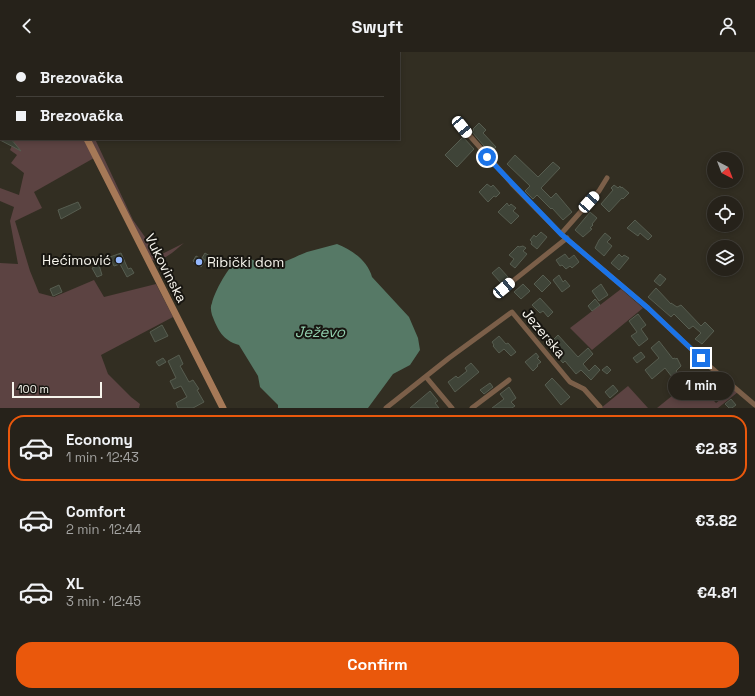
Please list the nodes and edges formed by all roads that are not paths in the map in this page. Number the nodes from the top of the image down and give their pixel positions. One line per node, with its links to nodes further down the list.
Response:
1 (462, 127): 4 (street)
2 (88, 140): 11 (main road, Vukovinska)
3 (607, 178): 4 (street)
4 (561, 234): 5 (street)
5 (567, 238): 6 (street); 9 (street)
6 (504, 288)
7 (426, 376): 10 (street, Jezerska); 12 (street, Jezerska); 13 (street)
8 (509, 380): 14 (street)
9 (755, 405)
10 (600, 407)
11 (223, 408)
12 (386, 408)
13 (452, 408)
14 (472, 408)

